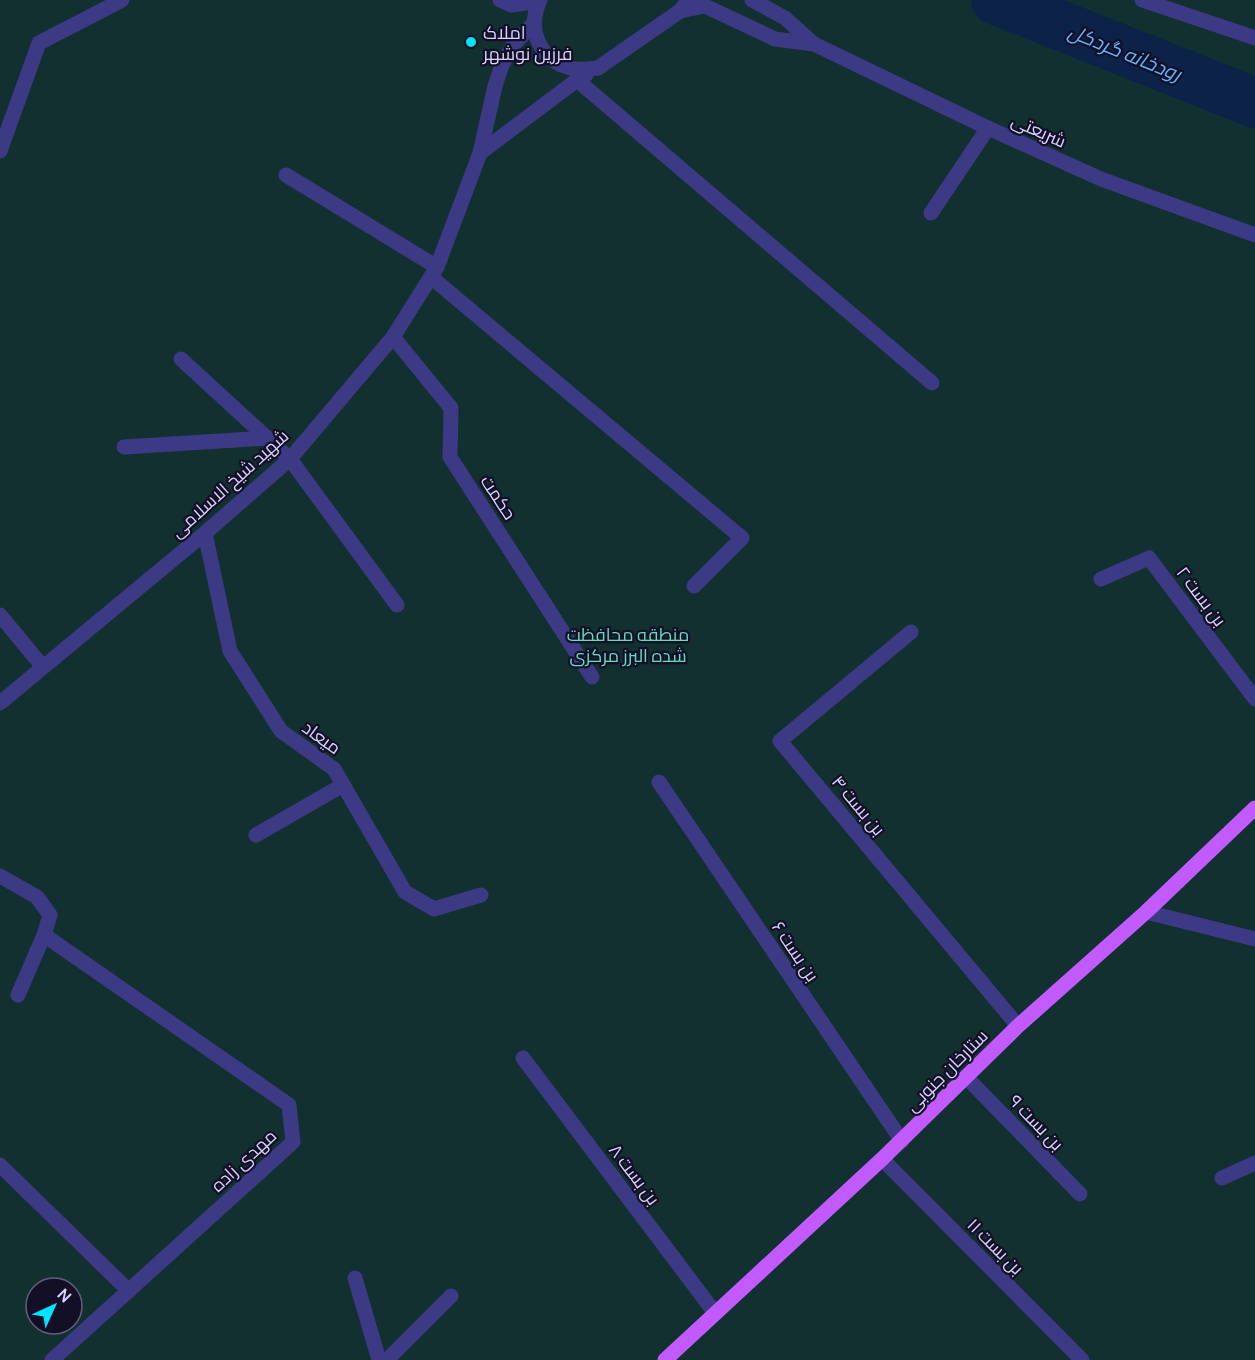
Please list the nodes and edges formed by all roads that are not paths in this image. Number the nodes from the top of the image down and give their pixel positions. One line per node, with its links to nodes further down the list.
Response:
1 (122, 0): 13 (street)
2 (500, 0): 5 (street)
3 (752, 0): 9 (street)
4 (1142, 0): 8 (street)
5 (540, 1): 7 (street)
6 (685, 5): 9 (street); 10 (street)
7 (534, 23): 10 (street); 14 (street, شهید شیخ الاسلامی)
8 (1255, 38)
9 (814, 44): 12 (street, شریعتی)
10 (598, 68): 11 (street)
11 (577, 80): 14 (street); 21 (street)
12 (988, 128): 16 (street); 17 (street, شریعتی)
13 (0, 151)
14 (480, 153): 18 (street, شهید شیخ الاسلامی)
15 (286, 175): 18 (street)
16 (930, 213)
17 (1255, 235)
18 (434, 272): 19 (street, شهید شیخ الاسلامی); 27 (street)
19 (393, 337): 24 (street, شهید شیخ الاسلامی); 32 (street, حکمت)
20 (181, 359): 22 (street)
21 (932, 383)
22 (268, 438): 23 (street); 24 (street)
23 (124, 447)
24 (290, 459): 25 (street, شهید شیخ الاسلامی); 28 (street)
25 (205, 533): 31 (street, شهید شیخ الاسلامی); 36 (street, میعاد)
26 (1101, 579): 33 (street, بن بست ۲)
27 (694, 586)
28 (397, 605)
29 (0, 615): 31 (street)
30 (911, 632): 45 (street, بن بست ۴)
31 (43, 667): 34 (street, شهید شیخ الاسلامی)
32 (592, 676)
33 (1255, 699)
34 (0, 703)
35 (659, 782): 48 (street, بن بست ۶)
36 (343, 785): 38 (street); 40 (street, میعاد)
37 (1255, 808): 41 (main road, ستارخان جنوبی)
38 (256, 835)
39 (0, 876): 42 (street)
40 (481, 895)
41 (1146, 912): 43 (street); 45 (main road, ستارخان جنوبی)
42 (44, 935): 44 (street); 55 (street, مهدی زاده)
43 (1255, 939)
44 (18, 995)
45 (1018, 1026): 47 (main road, ستارخان جنوبی)
46 (523, 1058): 57 (street, بن بست ۸)
47 (966, 1077): 48 (main road, ستارخان جنوبی); 53 (street, بن بست ۹)
48 (902, 1141): 49 (main road, ستارخان جنوبی)
49 (882, 1159): 57 (main road, ستارخان جنوبی); 62 (street, بن بست ۱۱)
50 (1255, 1163): 52 (street)
51 (0, 1165): 55 (street)
52 (1222, 1178)
53 (1080, 1194)
54 (355, 1278): 59 (street)
55 (129, 1291): 58 (street, مهدی زاده)
56 (451, 1296): 60 (street)
57 (715, 1313): 61 (main road, ستارخان جنوبی)
58 (52, 1360)
59 (379, 1360)
60 (387, 1360)
61 (665, 1360)
62 (1082, 1360)

